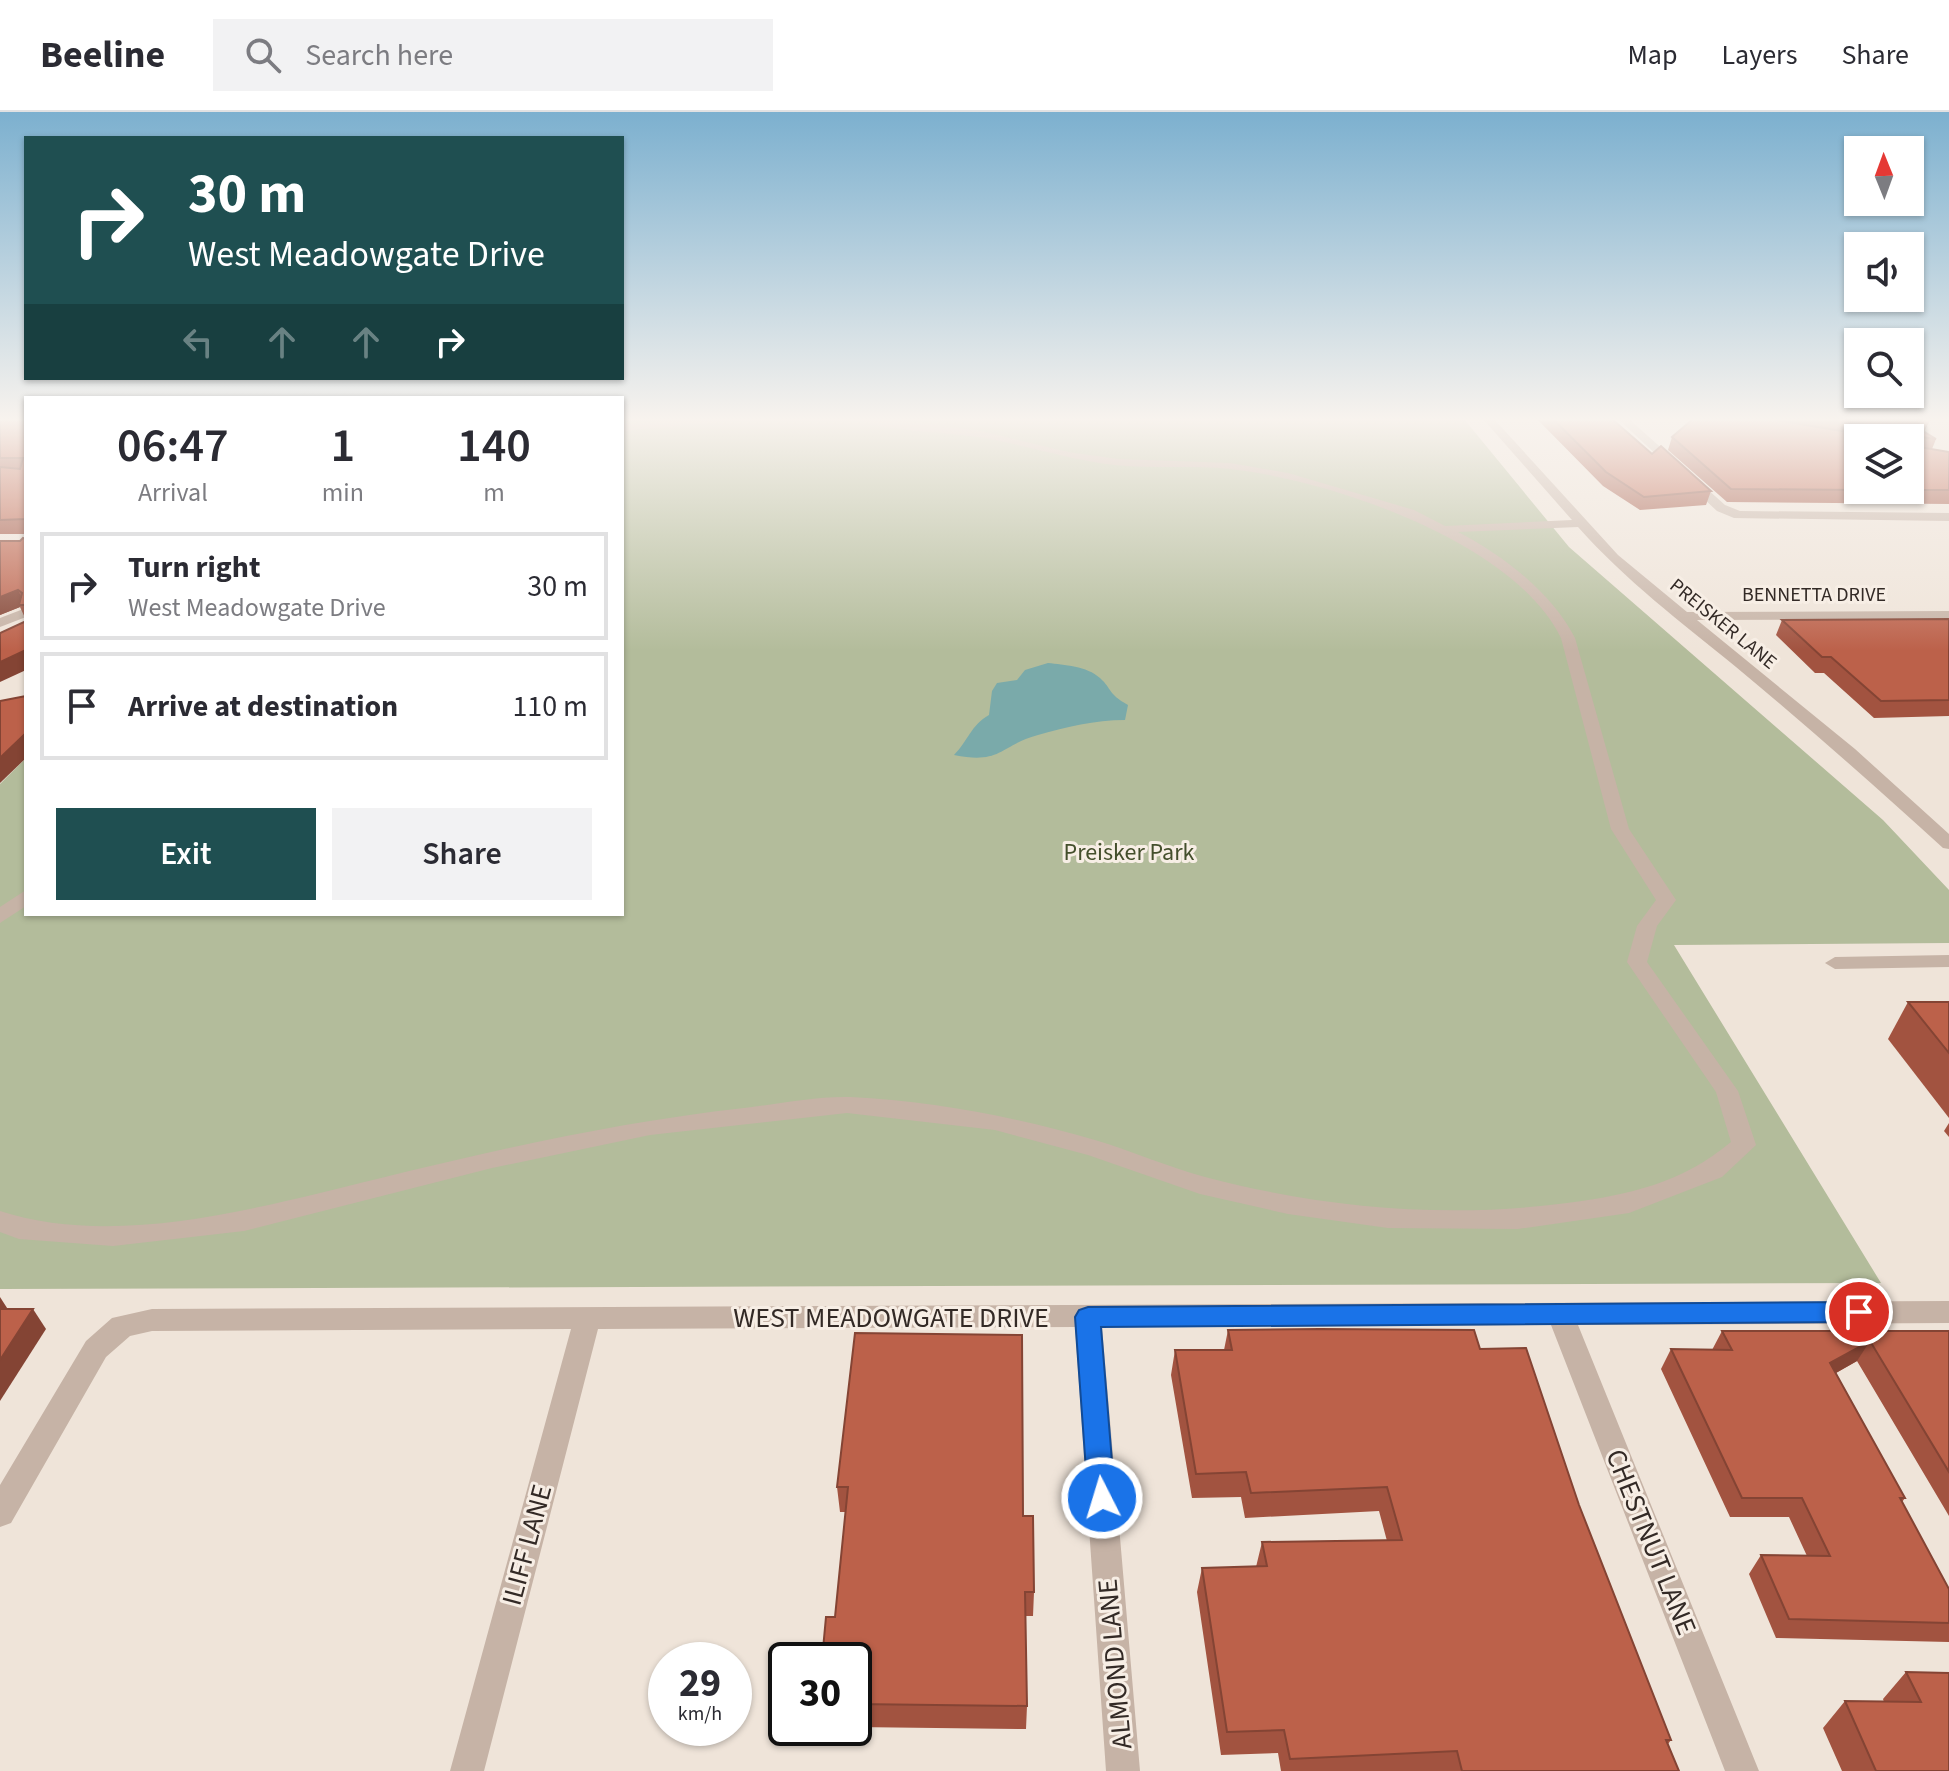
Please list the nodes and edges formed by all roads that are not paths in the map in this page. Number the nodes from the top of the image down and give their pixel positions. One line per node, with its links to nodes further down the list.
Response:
1 (1361, 496): 6 (street)
2 (1556, 496): 5 (street, PREISKER LANE)
3 (1708, 496): 4 (street)
4 (1949, 517)
5 (1579, 523): 6 (street); 9 (street, PREISKER LANE)
6 (1446, 529): 16 (street)
7 (24, 613): 10 (street)
8 (1949, 615): 9 (street, BENNETTA DRIVE)
9 (1680, 616): 11 (street, PREISKER LANE)
10 (0, 623)
11 (1949, 844)
12 (24, 898): 13 (street)
13 (0, 917)
14 (1949, 961): 15 (street)
15 (1835, 963)
16 (0, 1221)
17 (1949, 1312): 18 (street, WEST MEADOWGATE DRIVE)
18 (1560, 1314): 19 (street, WEST MEADOWGATE DRIVE); 24 (street, CHESTNUT LANE)
19 (1088, 1317): 20 (street, WEST MEADOWGATE DRIVE); 23 (street, ALMOND LANE)
20 (587, 1320): 21 (street, WEST MEADOWGATE DRIVE); 22 (street, ILIFF LANE)
21 (0, 1513)
22 (467, 1771)
23 (1123, 1771)
24 (1742, 1771)

